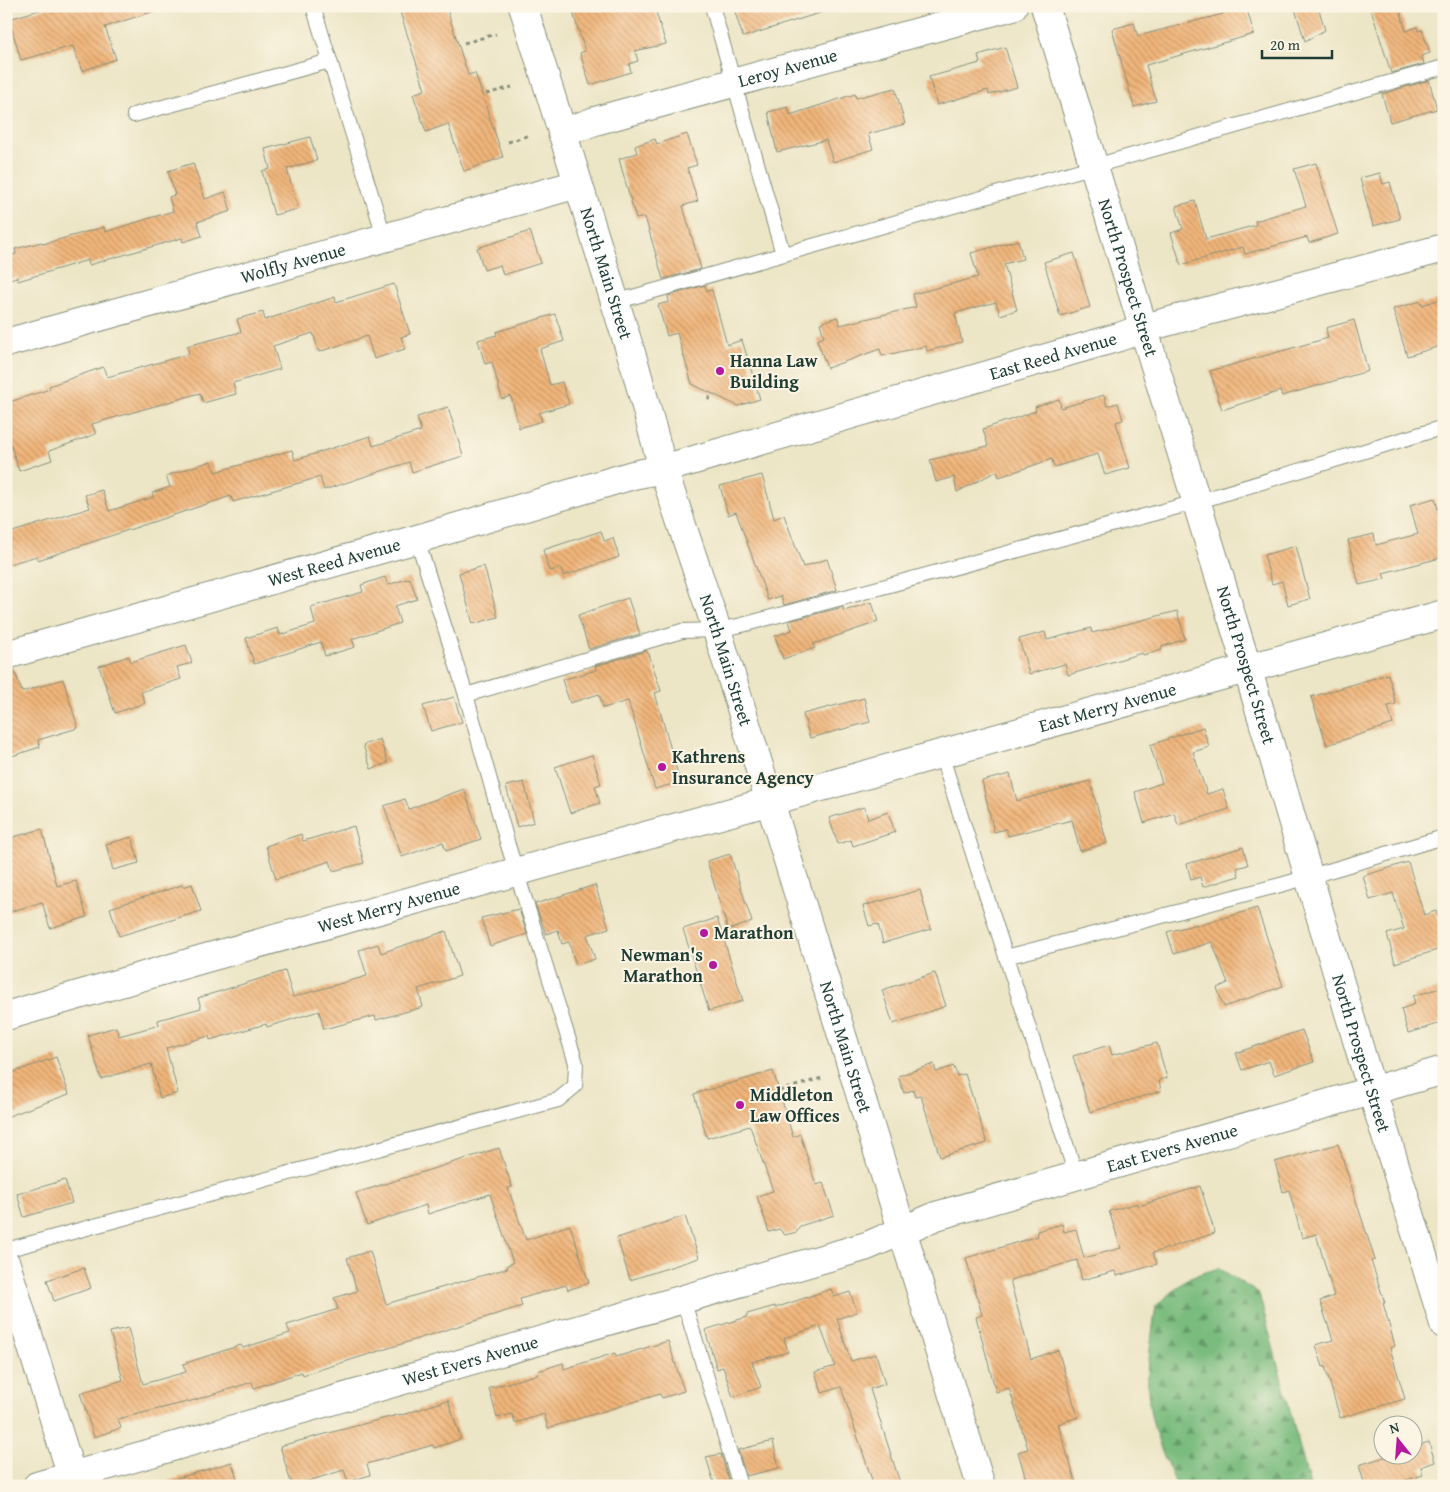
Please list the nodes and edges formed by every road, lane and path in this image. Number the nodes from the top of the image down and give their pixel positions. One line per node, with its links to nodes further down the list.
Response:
1 (313, 6): 8 (lane)
2 (523, 6): 14 (street, North Main Street)
3 (712, 6): 10 (lane)
4 (1013, 6): 10 (street, Leroy Avenue)
5 (1045, 6): 17 (street, North Prospect Street)
6 (496, 34): 7 (path)
7 (464, 43)
8 (330, 62): 13 (lane); 19 (lane)
9 (1444, 67): 17 (lane)
10 (735, 83): 14 (street, Leroy Avenue); 21 (lane)
11 (512, 87): 12 (path)
12 (486, 94)
13 (134, 115)
14 (562, 133): 18 (street, North Main Street)
15 (527, 136): 16 (path)
16 (508, 142)
17 (1094, 166): 21 (lane); 23 (street, North Prospect Street)
18 (578, 184): 19 (street, Wolfly Avenue); 22 (street, North Main Street)
19 (385, 239): 24 (street, Wolfly Avenue)
20 (1444, 248): 23 (street, East Reed Avenue)
21 (784, 254): 22 (lane)
22 (615, 302): 28 (street, North Main Street)
23 (1144, 328): 28 (street, East Reed Avenue); 29 (street, North Prospect Street)
24 (6, 343)
25 (712, 394): 26 (path)
26 (708, 400)
27 (1444, 427): 29 (lane)
28 (663, 470): 30 (street, West Reed Avenue); 32 (street, North Main Street)
29 (1196, 502): 32 (lane); 34 (street, North Prospect Street)
30 (417, 539): 33 (street, West Reed Avenue); 35 (lane)
31 (1444, 614): 34 (street, East Merry Avenue)
32 (717, 630): 35 (lane); 37 (street, North Main Street)
33 (6, 655)
34 (1248, 667): 36 (street, East Merry Avenue); 40 (street, North Prospect Street)
35 (466, 695): 39 (lane)
36 (941, 754): 37 (street, East Merry Avenue); 41 (lane)
37 (771, 802): 39 (street, West Merry Avenue); 48 (street, North Main Street)
38 (1444, 837): 40 (lane)
39 (517, 871): 42 (street, West Merry Avenue); 49 (lane)
40 (1309, 876): 41 (lane); 46 (street, North Prospect Street)
41 (1006, 957): 47 (lane)
42 (6, 1016)
43 (1444, 1070): 46 (street, East Evers Avenue)
44 (822, 1078): 45 (path)
45 (779, 1091)
46 (1372, 1091): 47 (street, East Evers Avenue); 52 (street, North Prospect Street)
47 (1076, 1175): 48 (street, East Evers Avenue)
48 (902, 1230): 51 (street, West Evers Avenue); 56 (street, North Main Street)
49 (6, 1250)
50 (6, 1264): 53 (street)
51 (683, 1299): 53 (street, West Evers Avenue); 55 (lane)
52 (1444, 1324)
53 (74, 1481): 54 (street, West Evers Avenue)
54 (37, 1486)
55 (740, 1486)
56 (981, 1486)

